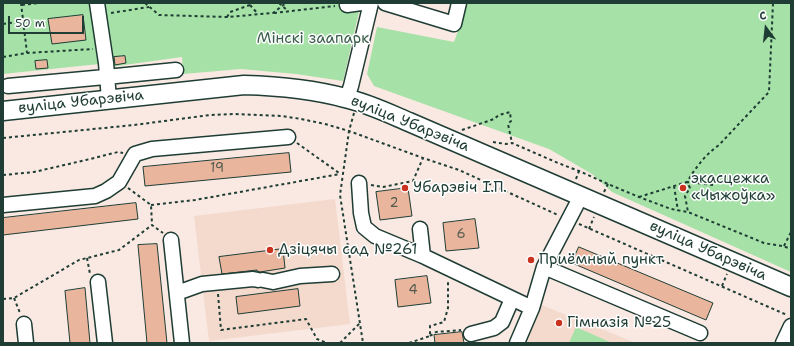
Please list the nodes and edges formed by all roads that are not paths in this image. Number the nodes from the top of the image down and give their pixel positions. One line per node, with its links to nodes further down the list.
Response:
1 (385, 3): 2 (lane)
2 (459, 3)
3 (370, 4): 4 (lane); 10 (lane)
4 (347, 5)
5 (98, 9): 7 (lane)
6 (176, 70): 7 (lane)
7 (108, 77): 8 (lane); 9 (lane)
8 (8, 86)
9 (109, 99): 10 (main road, вуліца Убарэвіча); 11 (main road, вуліца Убарэвіча)
10 (351, 105): 14 (main road, вуліца Убарэвіча)
11 (3, 111)
12 (288, 137): 15 (lane)
13 (359, 183): 18 (lane)
14 (581, 196): 19 (lane); 22 (main road, вуліца Убарэвіча)
15 (3, 206)
16 (420, 229): 18 (lane)
17 (170, 240): 23 (lane)
18 (423, 256): 24 (lane)
19 (544, 267): 25 (lane); 28 (lane)
20 (332, 274): 23 (lane)
21 (98, 282): 31 (lane)
22 (791, 287)
23 (177, 294): 32 (lane)
24 (512, 298): 25 (lane); 29 (lane)
25 (532, 308): 33 (lane)
26 (24, 324): 30 (lane)
27 (791, 326): 34 (lane)
28 (700, 332)
29 (471, 334)
30 (26, 343)
31 (105, 343)
32 (182, 343)
33 (517, 343)
34 (783, 343)

